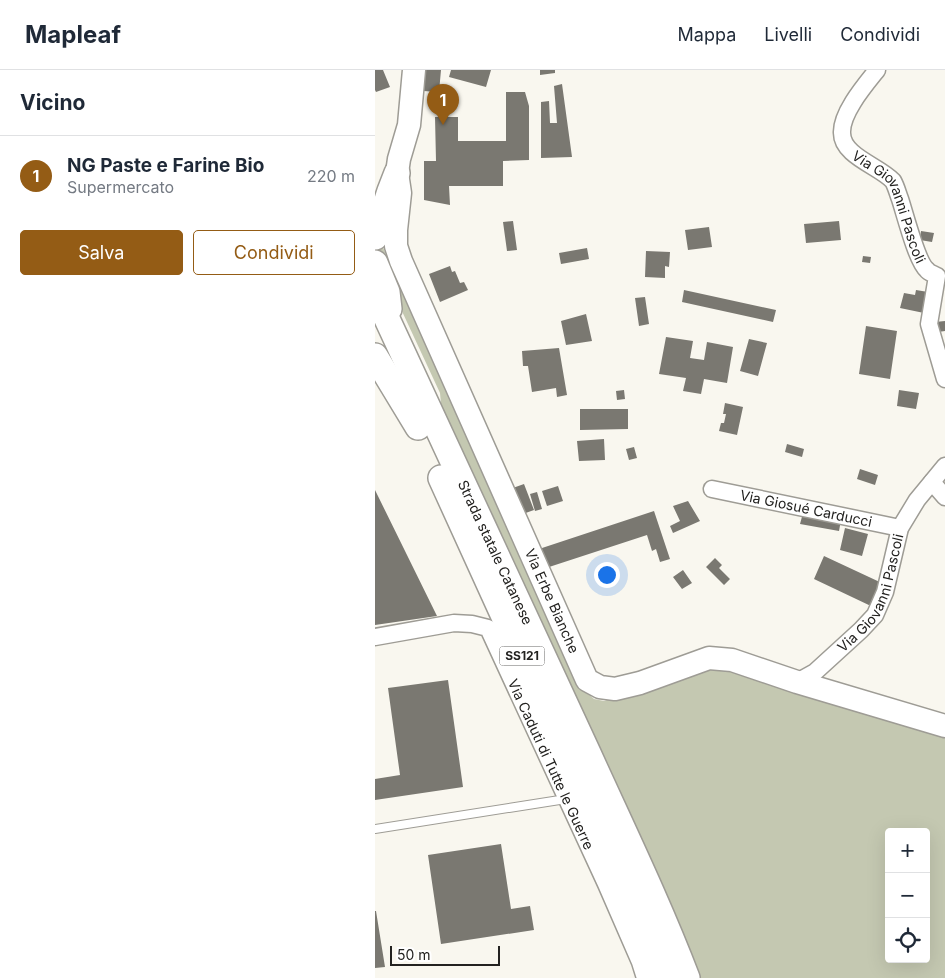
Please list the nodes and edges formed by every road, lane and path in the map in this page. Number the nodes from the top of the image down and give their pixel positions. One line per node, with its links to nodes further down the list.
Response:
1 (414, 70): 3 (street, Via Erbe Bianche)
2 (877, 70): 9 (street, Via Giovanni Pascoli)
3 (397, 172): 4 (main road); 17 (street, Via Erbe Bianche)
4 (375, 237)
5 (375, 263): 7 (main road)
6 (375, 293): 7 (main road, Strada statale Catanese / SS121)
7 (383, 330): 10 (main road, Strada statale Catanese / SS121); 23 (main road, Strada statale Catanese / SS121)
8 (375, 356): 10 (main road)
9 (945, 379)
10 (418, 427): 22 (main road, Strada statale Catanese / SS121)
11 (945, 466): 12 (street, Via Giovanni Pascoli)
12 (932, 482): 14 (street); 15 (street, Via Giovanni Pascoli)
13 (712, 489): 15 (street, Via Giosué Carducci)
14 (945, 498)
15 (900, 528): 17 (street, Via Giovanni Pascoli)
16 (375, 637): 19 (street, Via Caduti di Tutte le Guerre)
17 (797, 682): 18 (street, Via Erbe Bianche)
18 (945, 726)
19 (566, 799): 20 (lane); 21 (street, Via Caduti di Tutte le Guerre)
20 (375, 829)
21 (645, 978)
22 (665, 978)
23 (687, 978)

